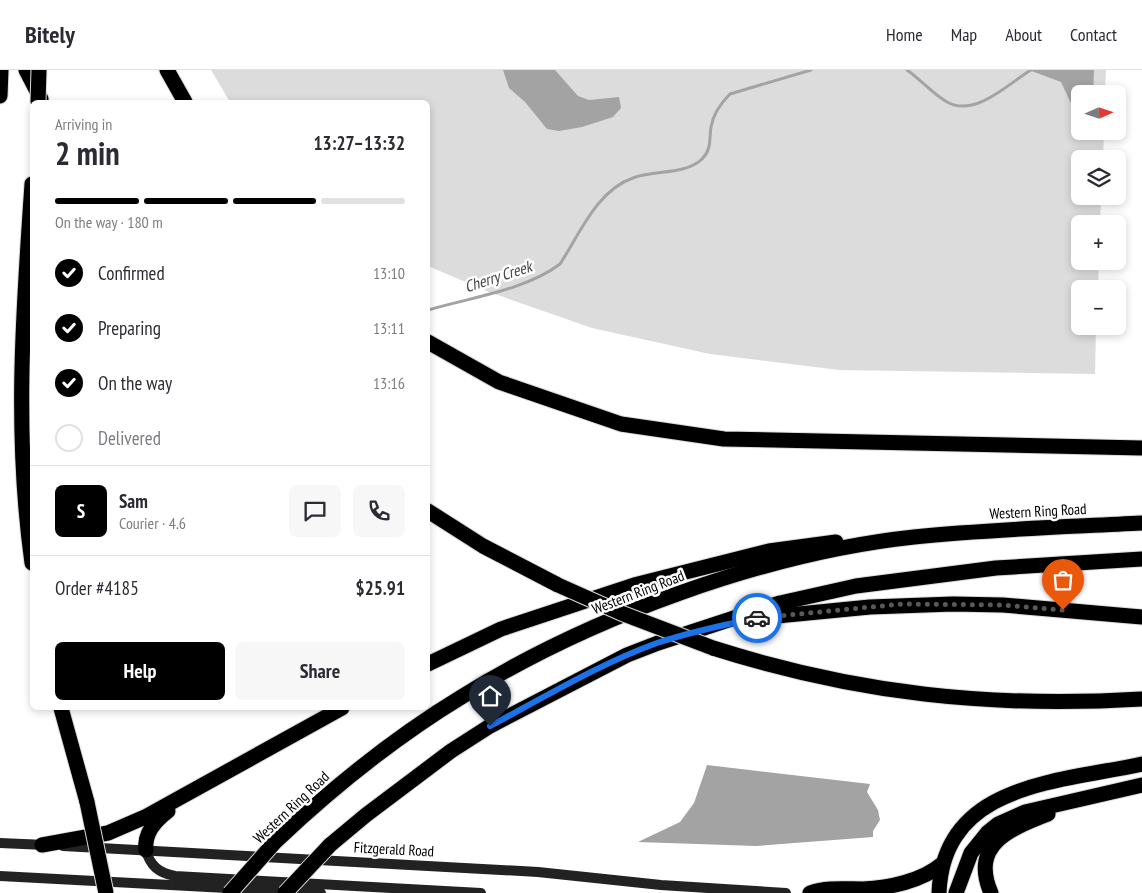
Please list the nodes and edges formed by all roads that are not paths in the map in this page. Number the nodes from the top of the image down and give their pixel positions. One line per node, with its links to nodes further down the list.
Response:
1 (1, 70): 5 (highway)
2 (26, 70): 7 (highway)
3 (39, 70): 6 (highway, bridge)
4 (167, 70): 8 (highway)
5 (0, 96)
6 (38, 100)
7 (42, 100)
8 (184, 100)
9 (30, 215): 15 (highway)
10 (430, 343): 11 (highway)
11 (1142, 448)
12 (430, 512): 20 (highway, bridge)
13 (1142, 523): 14 (highway, Western Ring Road)
14 (912, 537): 19 (highway); 34 (highway, Western Ring Road, bridge)
15 (30, 544)
16 (1142, 559): 18 (highway)
17 (1142, 618): 18 (highway)
18 (704, 630): 35 (highway, bridge)
19 (430, 663)
20 (1142, 699)
21 (62, 710): 33 (highway, bridge)
22 (338, 710): 25 (highway)
23 (1142, 764): 30 (highway)
24 (1142, 785): 26 (highway)
25 (193, 792): 28 (highway); 29 (highway)
26 (1081, 800): 41 (highway); 42 (highway)
27 (0, 843): 28 (main road, Fitzgerald Road)
28 (42, 845): 29 (main road, Fitzgerald Road)
29 (146, 850): 32 (main road, Fitzgerald Road); 37 (main road)
30 (942, 864): 39 (highway); 40 (highway)
31 (0, 876): 36 (main road)
32 (738, 892): 38 (main road, Fitzgerald Road)
33 (106, 893)
34 (230, 893)
35 (285, 893)
36 (321, 893)
37 (481, 893)
38 (786, 893)
39 (810, 893)
40 (939, 893)
41 (956, 893)
42 (991, 893)

